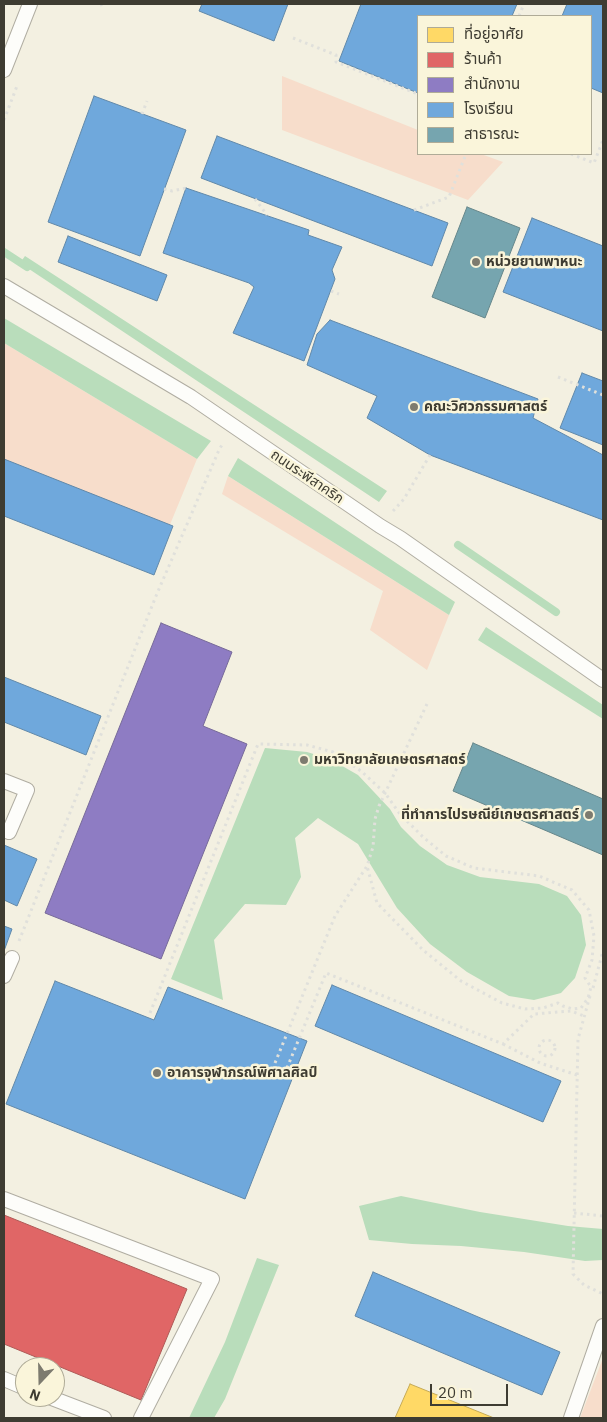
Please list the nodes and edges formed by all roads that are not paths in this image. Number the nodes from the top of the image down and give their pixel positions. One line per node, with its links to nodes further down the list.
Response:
1 (30, 4): 2 (lane)
2 (4, 70)
3 (4, 286): 4 (lane, ถนนระพีสาคริก)
4 (603, 680)
5 (4, 781): 6 (lane)
6 (4, 830)
7 (12, 958): 8 (lane)
8 (4, 976)
9 (4, 1199): 13 (lane)
10 (603, 1326): 14 (lane)
11 (65, 1403): 12 (lane)
12 (104, 1418)
13 (141, 1418)
14 (571, 1418)

